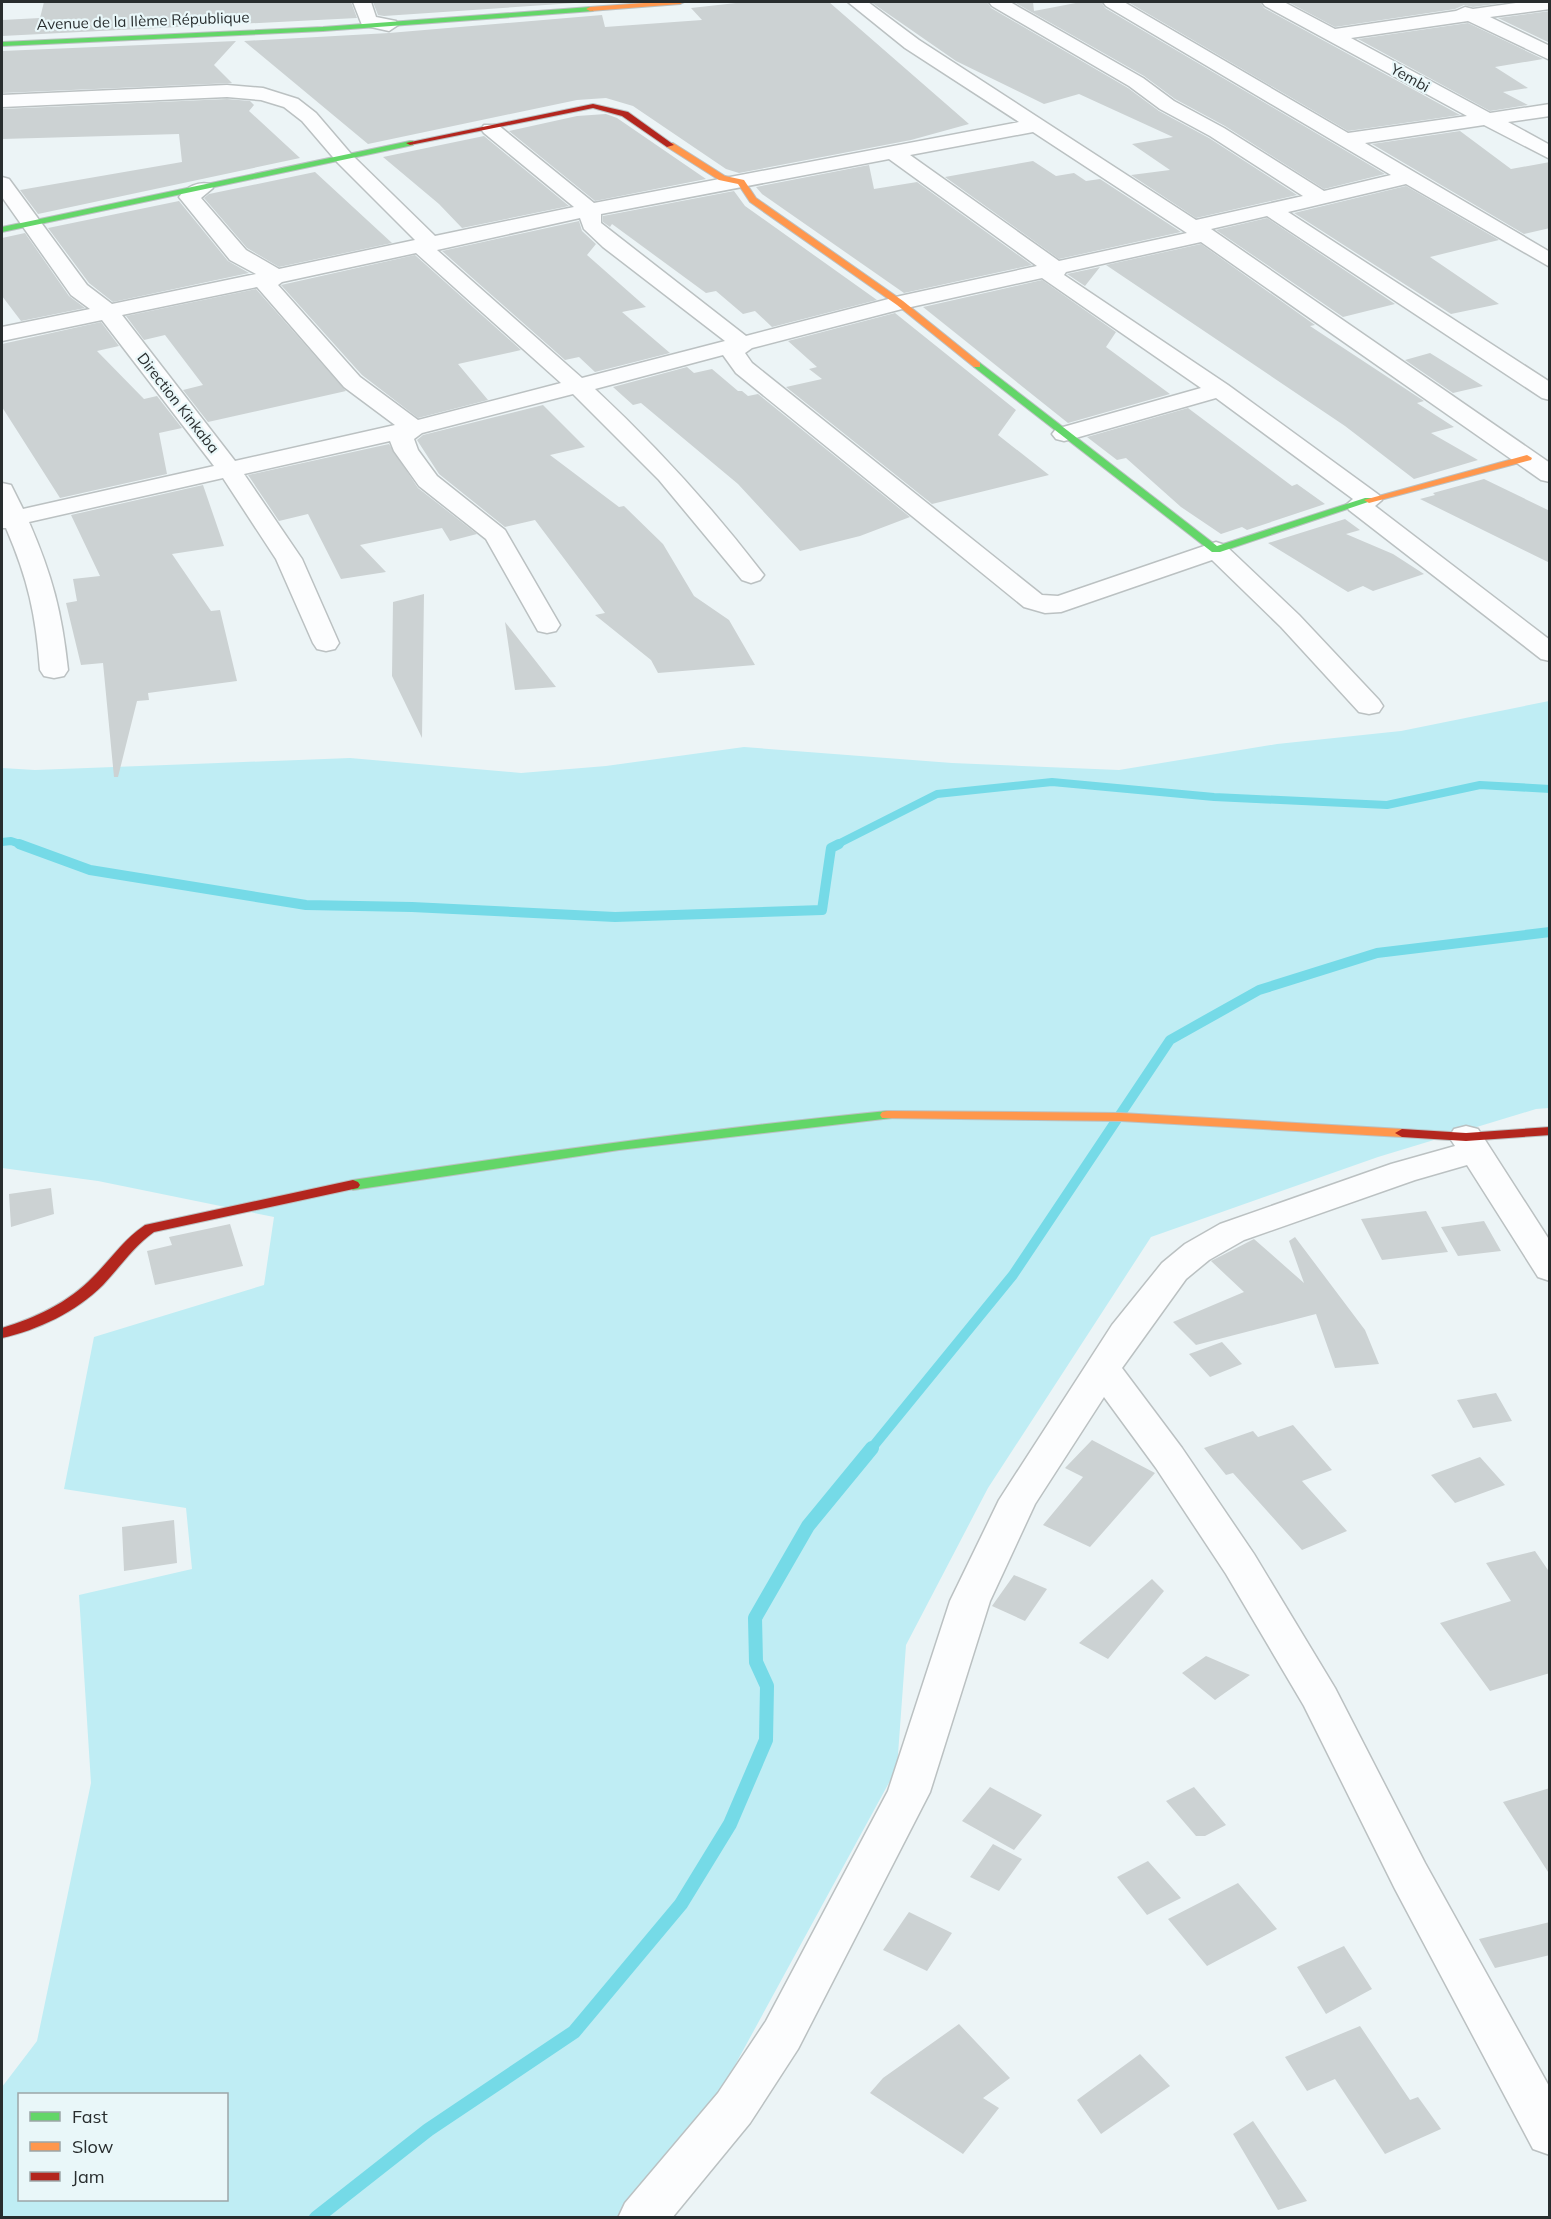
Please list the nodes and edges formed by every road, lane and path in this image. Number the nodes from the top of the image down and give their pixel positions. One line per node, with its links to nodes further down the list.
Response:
1 (362, 2): 10 (street)
2 (680, 2): 10 (street, Avenue de la IIème République)
3 (857, 2): 17 (street)
4 (998, 2): 27 (street)
5 (1112, 2): 19 (street)
6 (1271, 2): 11 (street, Yembi)
7 (1444, 2): 9 (street)
8 (1550, 3): 9 (street)
9 (1469, 14): 11 (street); 13 (street)
10 (389, 25): 12 (street, Avenue de la IIème République)
11 (1332, 35): 16 (street, Yembi)
12 (2, 44)
13 (1550, 54)
14 (2, 101): 22 (street)
15 (1550, 110): 16 (street)
16 (1486, 120): 19 (street); 21 (street, Yembi)
17 (1038, 125): 20 (street); 32 (street)
18 (490, 129): 22 (street); 24 (street); 28 (street)
19 (1342, 140): 23 (street)
20 (894, 153): 24 (street); 35 (street)
21 (1550, 153)
22 (345, 159): 26 (street); 33 (street)
23 (1406, 178): 27 (street); 34 (street)
24 (741, 182): 28 (street); 37 (street)
25 (2, 183): 30 (street, Direction Kinkaba)
26 (203, 188): 30 (street); 36 (street)
27 (1321, 198): 29 (street)
28 (590, 210): 33 (street); 40 (street)
29 (1271, 210): 32 (street); 43 (street)
30 (30, 224): 31 (street); 38 (street, Direction Kinkaba)
31 (2, 230)
32 (1200, 231): 35 (street); 46 (street)
33 (431, 244): 36 (street); 41 (street)
34 (1550, 261)
35 (1058, 270): 37 (street); 42 (street)
36 (275, 276): 38 (street); 44 (street)
37 (900, 303): 40 (street); 45 (street)
38 (108, 312): 39 (street); 47 (street, Direction Kinkaba)
39 (2, 334)
40 (743, 344): 41 (street); 52 (street)
41 (577, 386): 44 (street); 53 (street)
42 (1220, 390): 45 (street); 50 (street)
43 (1550, 393)
44 (414, 428): 47 (street); 54 (street)
45 (1064, 434): 52 (street)
46 (1527, 458): 48 (street); 50 (street)
47 (228, 468): 51 (street); 55 (street, Direction Kinkaba)
48 (1550, 475)
49 (2, 490): 51 (street)
50 (1364, 502): 52 (street); 56 (street)
51 (8, 519): 57 (street)
52 (1216, 550): 58 (street)
53 (751, 575)
54 (547, 625)
55 (326, 642)
56 (1550, 652)
57 (54, 670)
58 (1369, 706)
59 (1550, 1131): 60 (street)
60 (1469, 1145): 61 (street); 62 (street); 63 (street)
61 (1550, 1269)
62 (2, 1333)
63 (1102, 1368): 64 (street); 65 (street)
64 (1550, 2134)
65 (642, 2217)

